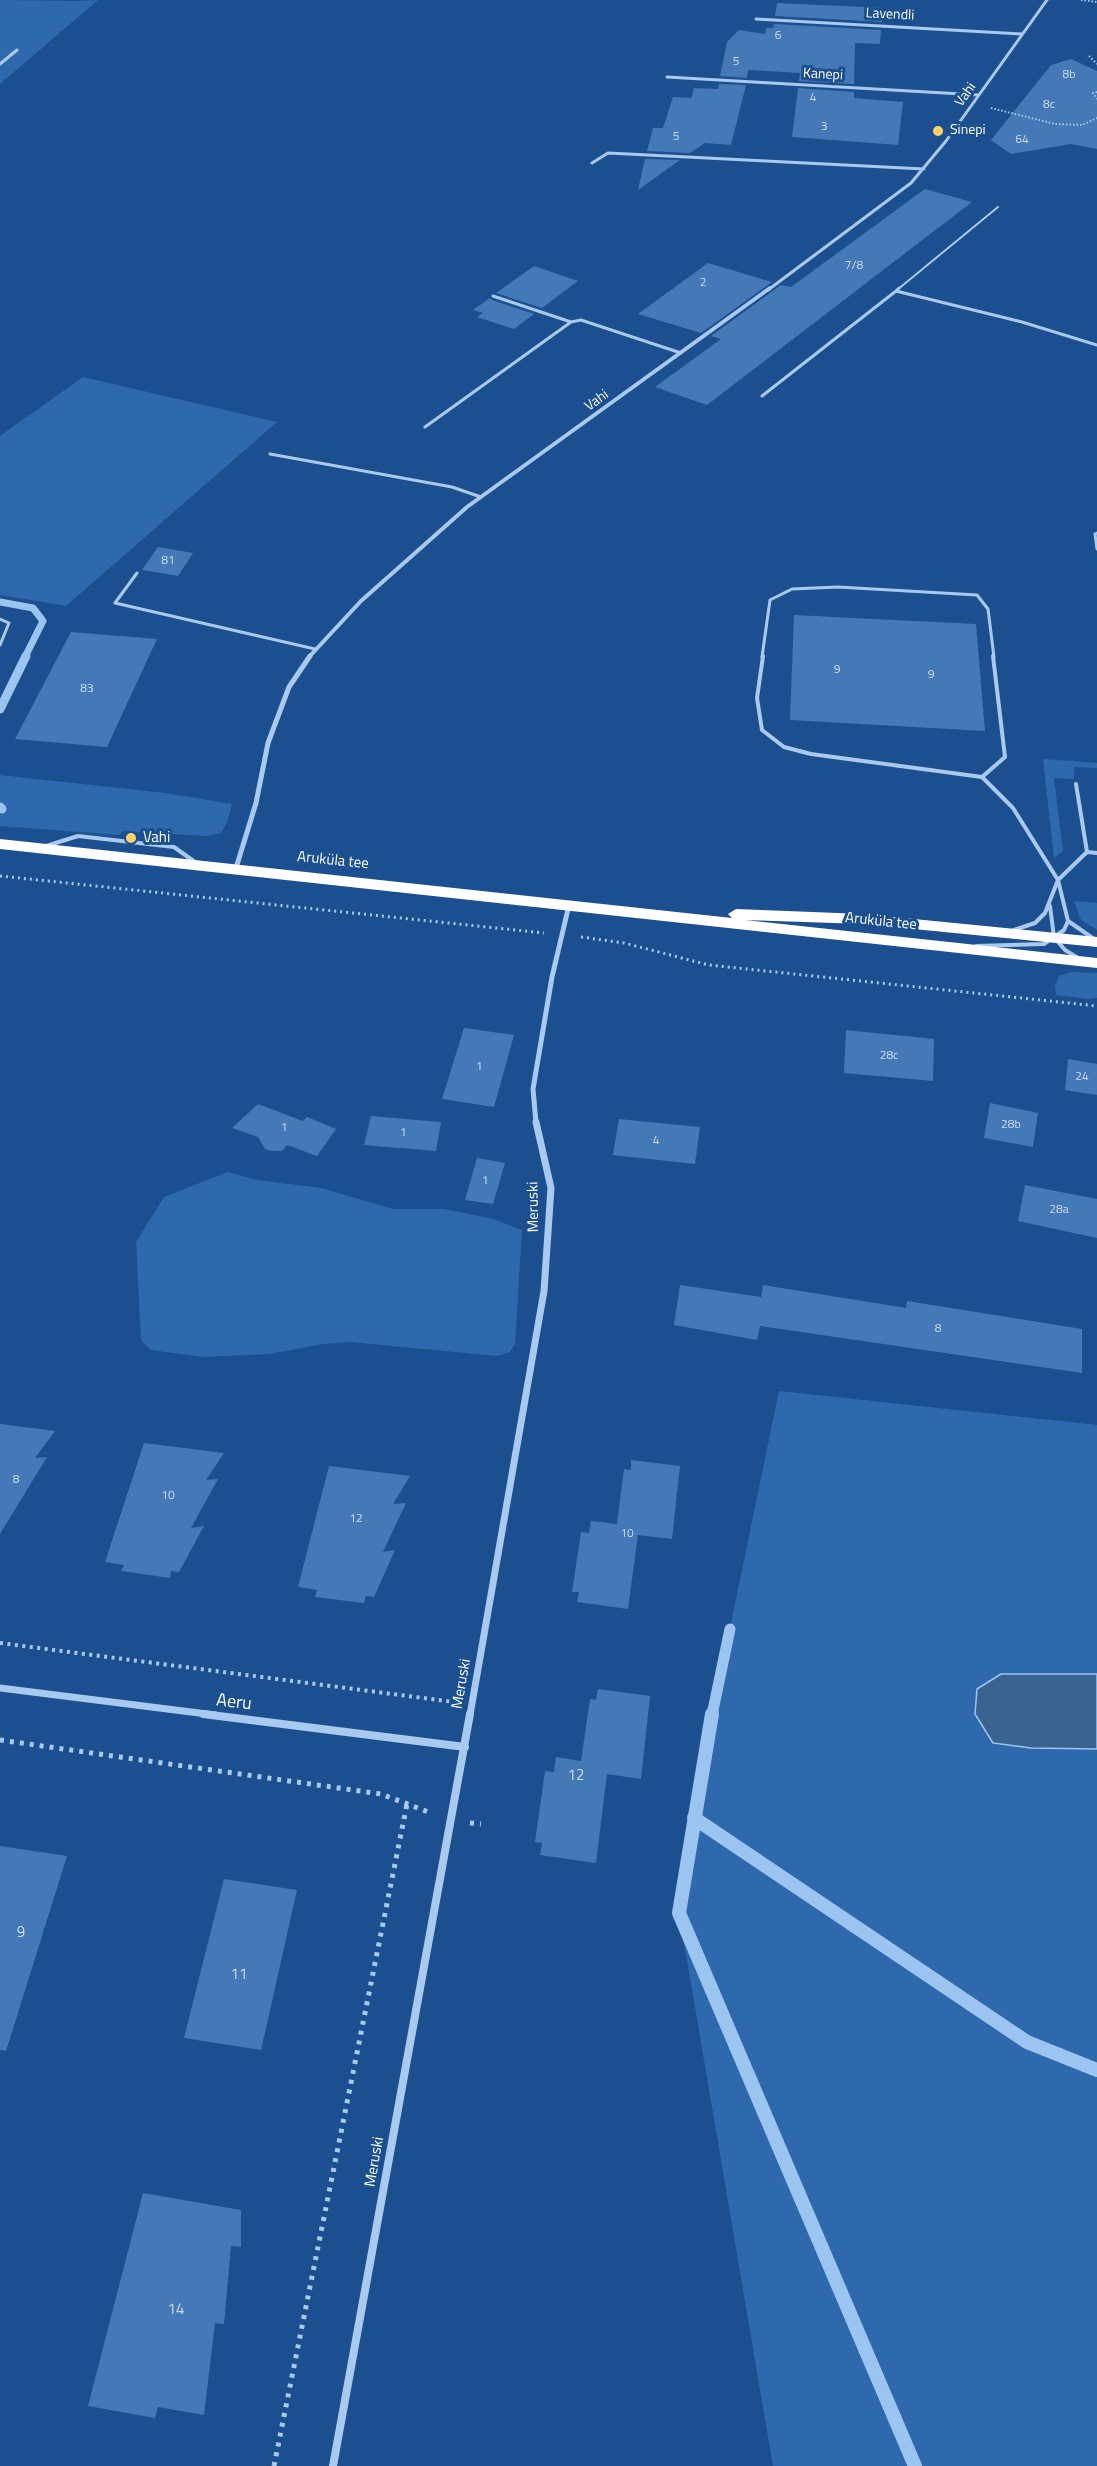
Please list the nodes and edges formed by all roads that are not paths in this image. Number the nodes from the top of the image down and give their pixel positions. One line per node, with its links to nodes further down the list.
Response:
1 (1047, 0): 3 (street, Vahi)
2 (756, 19): 3 (street, Lavendli)
3 (1022, 34): 7 (street, Vahi)
4 (17, 50): 5 (street)
5 (0, 64)
6 (667, 77): 7 (street, Kanepi)
7 (979, 95): 9 (street, Vahi)
8 (592, 163): 9 (street)
9 (924, 169): 15 (street, Vahi)
10 (998, 207): 11 (lane)
11 (896, 291): 14 (lane); 16 (lane)
12 (493, 296): 13 (lane)
13 (571, 322): 15 (lane); 17 (lane)
14 (1097, 345)
15 (681, 353): 19 (street, Vahi)
16 (762, 396)
17 (425, 427)
18 (270, 454): 19 (lane)
19 (481, 497): 25 (street, Vahi)
20 (1097, 533): 21 (lane)
21 (1097, 549)
22 (137, 573): 25 (lane)
23 (0, 619): 24 (lane)
24 (0, 645)
25 (315, 649): 31 (street, Vahi)
26 (982, 777): 26 (lane); 32 (lane)
27 (1076, 784): 29 (lane)
28 (0, 844): 31 (highway, Aruküla tee)
29 (1087, 852): 30 (lane); 32 (lane)
30 (1097, 853)
31 (236, 868): 34 (highway, Aruküla tee)
32 (1058, 880): 33 (lane); 36 (lane)
33 (1050, 903): 37 (lane); 38 (lane)
34 (569, 905): 35 (highway, Aruküla tee); 43 (street, Meruski)
35 (662, 914): 37 (highway, Aruküla tee); 40 (highway, Aruküla tee)
36 (1068, 921): 38 (lane); 39 (lane)
37 (1005, 932): 38 (highway, Aruküla tee)
38 (1054, 937): 39 (highway, Aruküla tee); 40 (lane); 41 (lane)
39 (1097, 941)
40 (949, 948): 41 (highway, Aruküla tee)
41 (1096, 963)
42 (0, 1688): 43 (street, Aeru)
43 (465, 1747): 44 (street, Meruski)
44 (333, 2466)

